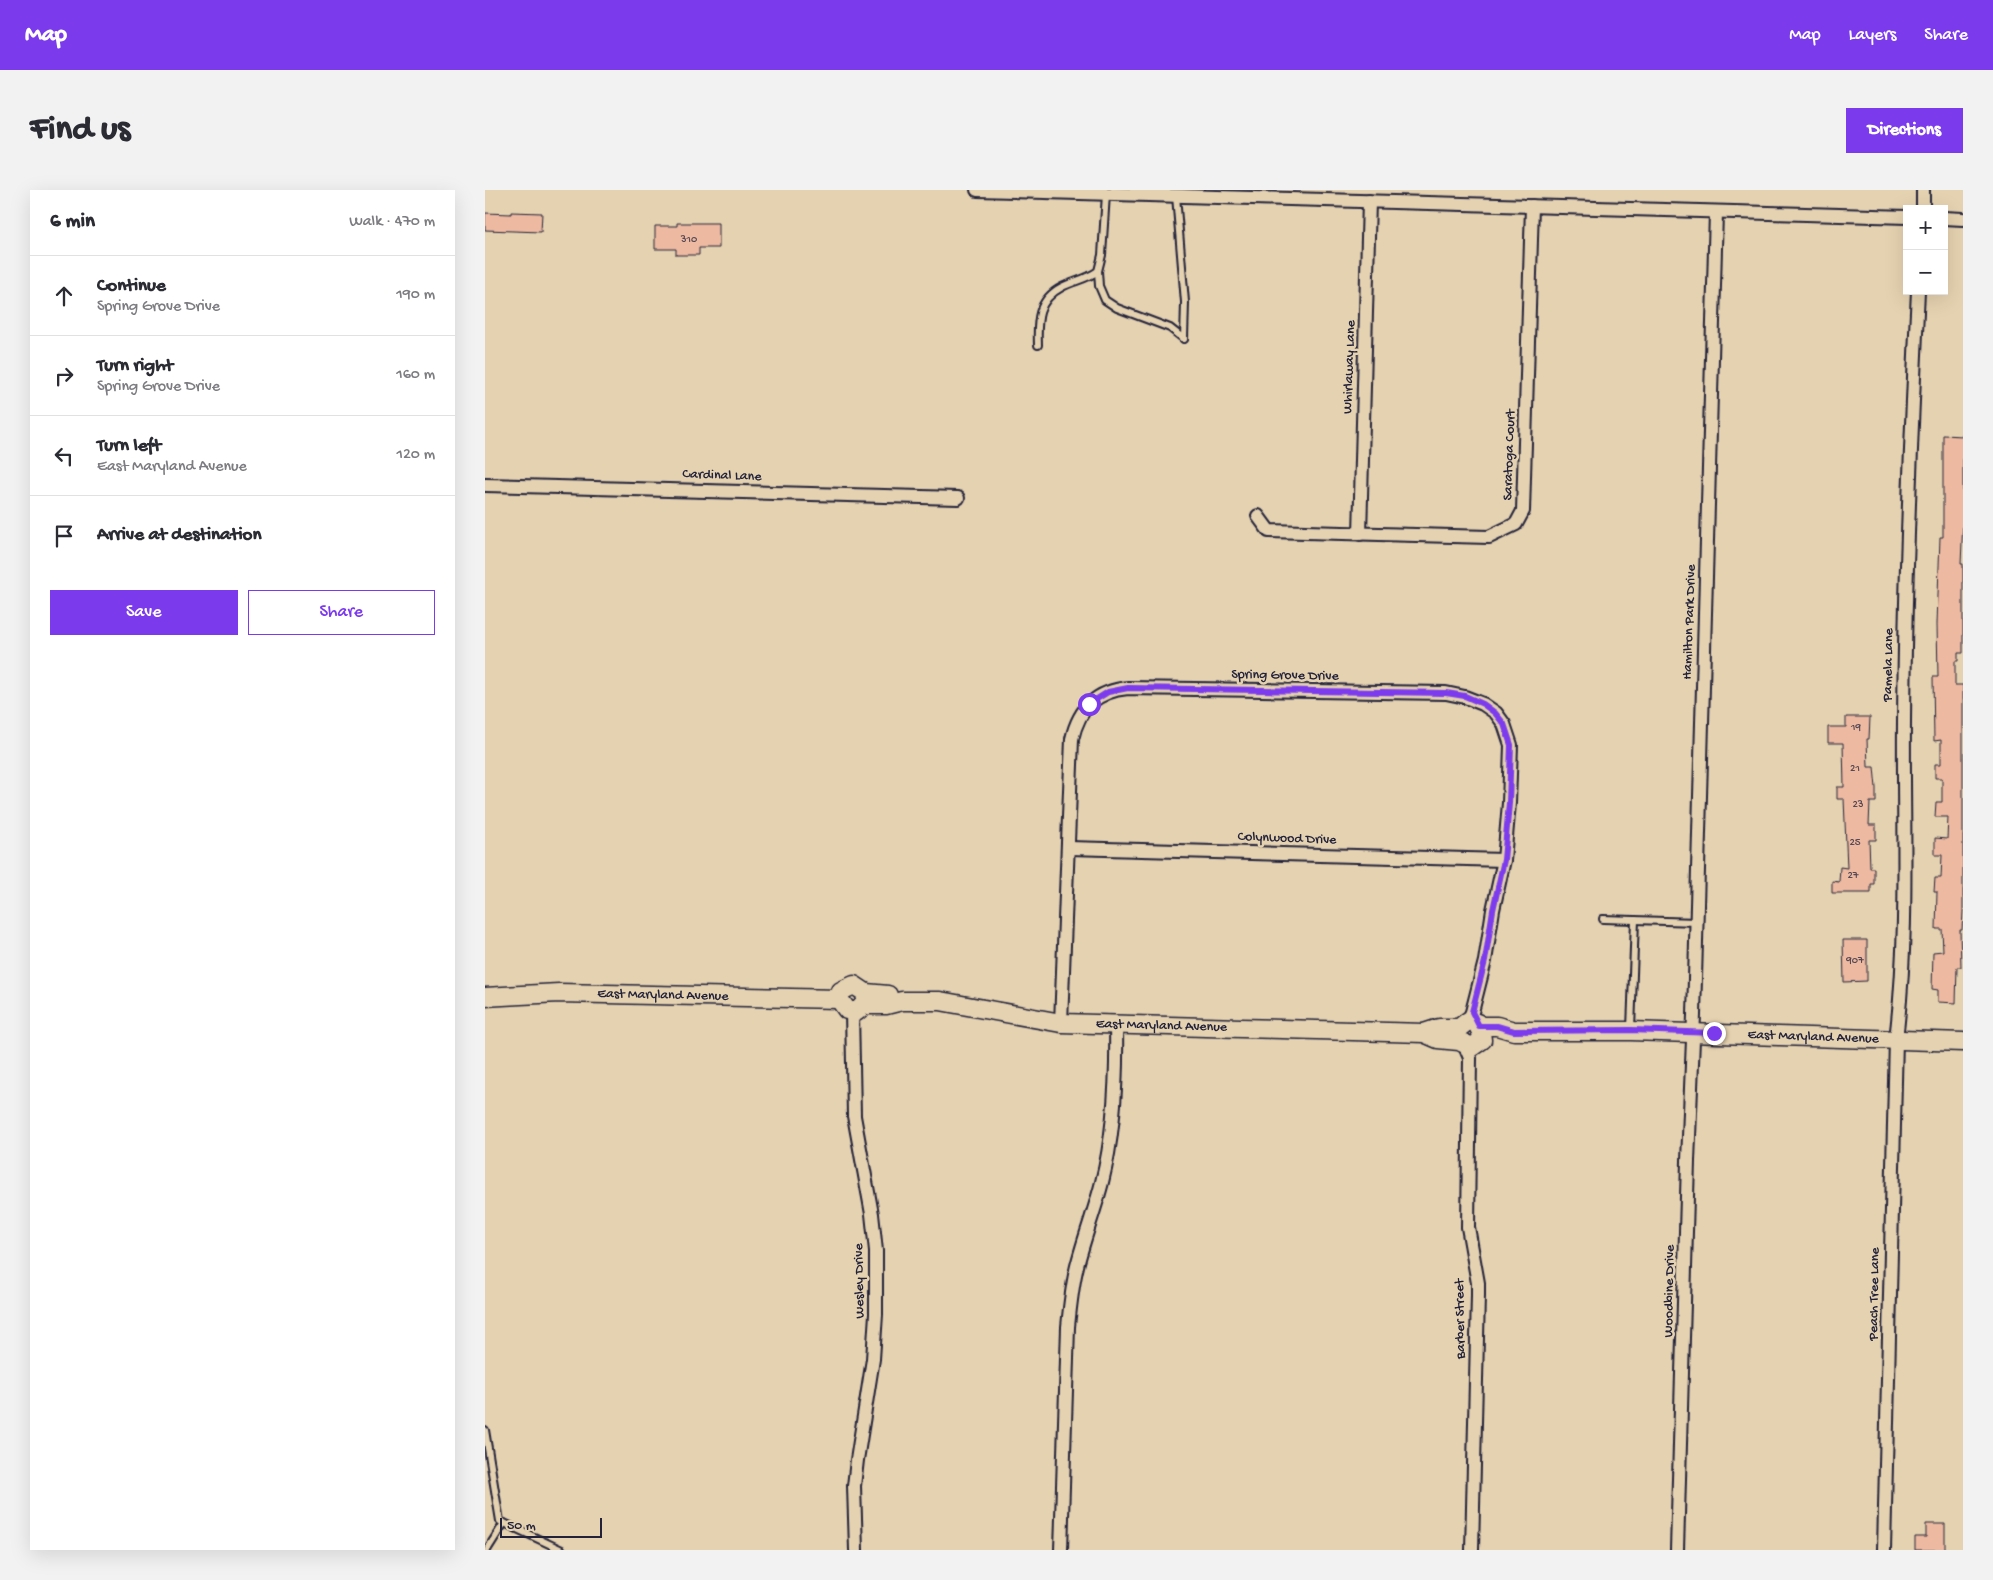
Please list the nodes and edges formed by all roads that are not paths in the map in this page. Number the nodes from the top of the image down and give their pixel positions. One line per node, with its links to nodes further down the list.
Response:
1 (977, 190): 3 (street)
2 (1923, 190): 7 (street)
3 (1106, 194): 4 (street); 13 (lane)
4 (1176, 196): 6 (street); 13 (lane)
5 (1409, 196): 6 (street); 8 (street)
6 (1369, 201): 19 (street, Whirlaway Lane)
7 (1923, 205)
8 (1532, 206): 9 (street); 19 (street, Saratoga Court)
9 (1716, 212): 10 (street); 24 (street, Hamilton Park Drive)
10 (1903, 217)
11 (1948, 218): 12 (street)
12 (1963, 219)
13 (1098, 271): 15 (lane)
14 (1918, 295): 33 (street, Pamela Lane)
15 (1038, 345)
16 (485, 484): 17 (street, Cardinal Lane)
17 (959, 498)
18 (1258, 516): 19 (street, Saratoga Court)
19 (1360, 534)
20 (1069, 848): 21 (street, Colynwood Drive); 21 (street, Spring Grove Drive); 28 (street, Spring Grove Drive)
21 (1504, 860): 32 (street, Spring Grove Drive)
22 (1603, 919): 23 (lane)
23 (1635, 920): 24 (lane); 30 (lane)
24 (1697, 922): 31 (street, Hamilton Park Drive)
25 (485, 997): 26 (street, East Maryland Avenue)
26 (839, 999): 27 (street); 27 (street, East Maryland Avenue)
27 (860, 1003): 28 (street, East Maryland Avenue); 39 (street, Wesley Drive)
28 (1061, 1022): 29 (street, East Maryland Avenue)
29 (1116, 1025): 32 (street, East Maryland Avenue); 40 (street)
30 (1631, 1030): 31 (street, East Maryland Avenue); 32 (street, East Maryland Avenue)
31 (1694, 1032): 33 (street, East Maryland Avenue); 42 (street, Woodbine Drive)
32 (1471, 1034): 41 (street, Barber Street)
33 (1896, 1039): 34 (street, East Maryland Avenue); 43 (street, Peach Tree Lane)
34 (1963, 1042)
35 (485, 1430): 36 (lane)
36 (504, 1523): 37 (lane); 38 (lane)
37 (487, 1550)
38 (562, 1550)
39 (856, 1550)
40 (1061, 1550)
41 (1472, 1550)
42 (1677, 1550)
43 (1883, 1550)

